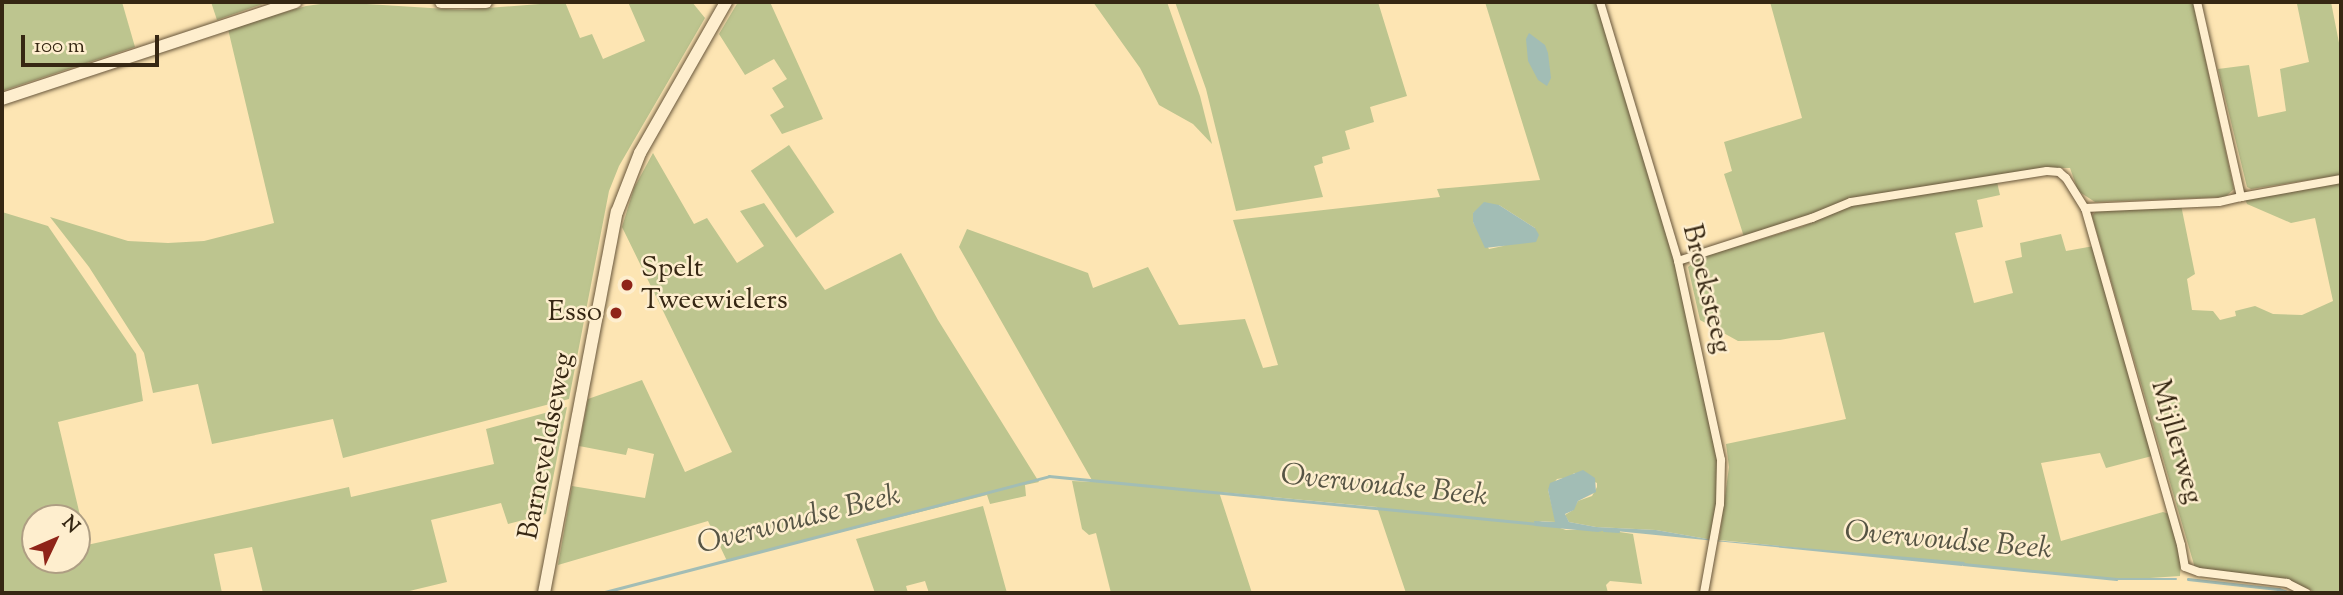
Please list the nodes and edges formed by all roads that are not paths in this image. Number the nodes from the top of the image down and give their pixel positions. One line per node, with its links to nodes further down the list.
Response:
1 (295, 2): 7 (main road)
2 (441, 2): 3 (main road)
3 (486, 2)
4 (1600, 2): 11 (street, Broeksteeg)
5 (2197, 2): 9 (street)
6 (722, 3): 12 (main road, Barneveldseweg)
7 (2, 99)
8 (2341, 179): 9 (street)
9 (2241, 197): 10 (street)
10 (2085, 208): 11 (street, Mijllerweg); 14 (street, Mijllerweg)
11 (1678, 261): 13 (street, Broeksteeg)
12 (544, 593)
13 (1704, 593)
14 (2308, 593)

